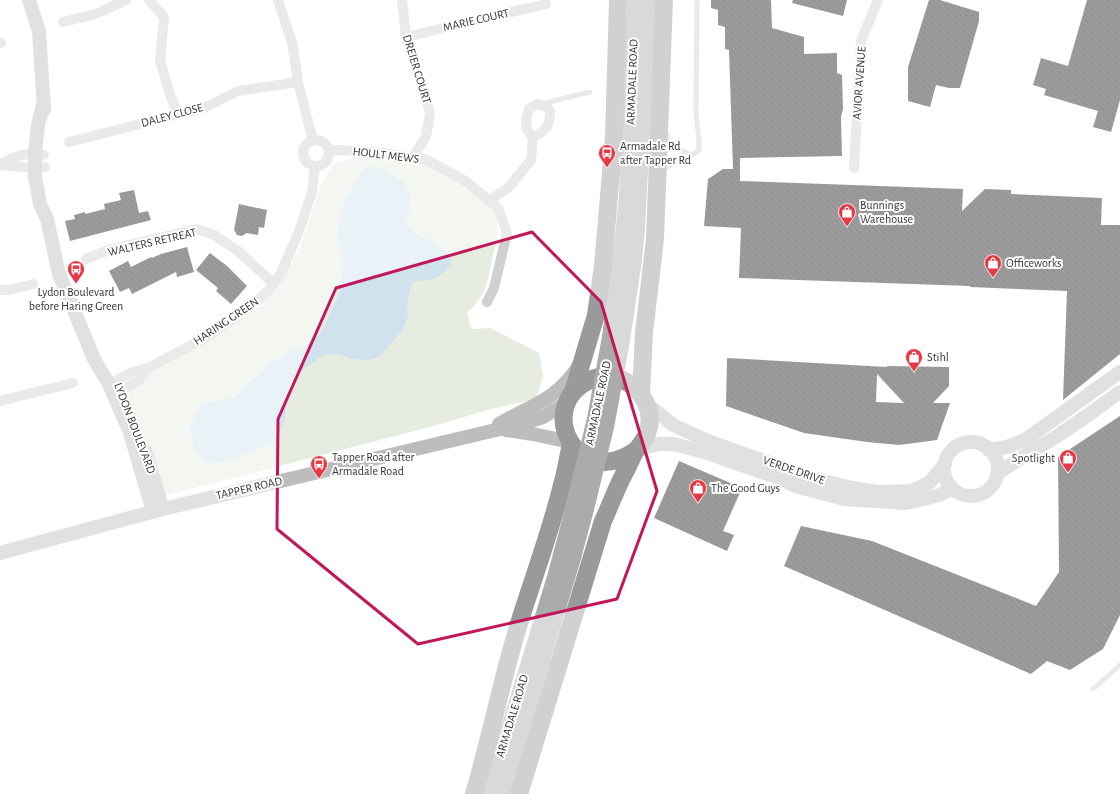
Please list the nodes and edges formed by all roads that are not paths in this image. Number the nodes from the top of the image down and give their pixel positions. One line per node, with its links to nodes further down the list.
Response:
1 (29, 0): 28 (street, LYDON BOULEVARD)
2 (126, 0): 13 (street)
3 (149, 0): 19 (street)
4 (278, 0): 15 (street)
5 (402, 0): 14 (street, DREIER COURT)
6 (618, 0): 40 (highway, ARMADALE ROAD)
7 (635, 0): 39 (main road, ARMADALE ROAD)
8 (649, 0): 39 (main road, ARMADALE ROAD)
9 (664, 0): 17 (highway)
10 (697, 0): 26 (lane)
11 (878, 0): 31 (street, AVIOR AVENUE)
12 (546, 4): 14 (street, MARIE COURT)
13 (63, 22)
14 (406, 37): 27 (street, DREIER COURT)
15 (298, 82): 19 (street, DALEY CLOSE); 23 (street)
16 (590, 92): 18 (lane)
17 (660, 95): 20 (lane); 32 (highway)
18 (546, 106): 22 (street); 22 (street)
19 (179, 114): 24 (street, DALEY CLOSE)
20 (667, 116)
21 (667, 130): 26 (lane)
22 (533, 138): 33 (street)
23 (313, 141): 25 (street); 30 (street)
24 (69, 142)
25 (329, 151): 27 (street, HOULT MEWS); 30 (street)
26 (692, 155): 32 (lane)
27 (413, 157): 33 (street, HOULT MEWS)
28 (40, 161): 29 (street); 29 (street); 43 (street, LYDON BOULEVARD)
29 (0, 165)
30 (315, 166): 36 (street, HARING GREEN)
31 (854, 168)
32 (658, 173): 46 (highway)
33 (489, 201): 38 (street, HOULT MEWS)
34 (86, 259): 36 (street, WALTERS RETREAT)
35 (33, 284): 37 (street)
36 (274, 284): 43 (street, HARING GREEN)
37 (0, 290)
38 (487, 302)
39 (616, 339): 56 (main road, ARMADALE ROAD, bridge)
40 (581, 362): 45 (highway, ARMADALE ROAD); 49 (street)
41 (1118, 375): 52 (street)
42 (74, 382): 47 (street)
43 (115, 387): 57 (street, LYDON BOULEVARD)
44 (1118, 395): 54 (street)
45 (570, 397): 46 (highway); 48 (street, TAPPER ROAD); 50 (highway)
46 (644, 398): 51 (highway); 53 (street, VERDE DRIVE)
47 (0, 401)
48 (499, 429): 49 (street, TAPPER ROAD); 50 (street, TAPPER ROAD)
49 (482, 432): 57 (street, TAPPER ROAD)
50 (570, 443): 51 (highway); 61 (highway)
51 (637, 450): 55 (street, VERDE DRIVE); 64 (highway)
52 (989, 450): 53 (street); 54 (street)
53 (945, 464): 55 (street)
54 (997, 474): 55 (street)
55 (952, 488)
56 (580, 507): 62 (main road, ARMADALE ROAD); 63 (main road, ARMADALE ROAD)
57 (158, 510): 58 (street, TAPPER ROAD)
58 (0, 553)
59 (1120, 665): 60 (lane)
60 (1092, 689)
61 (474, 794)
62 (489, 794)
63 (502, 794)
64 (519, 794)

